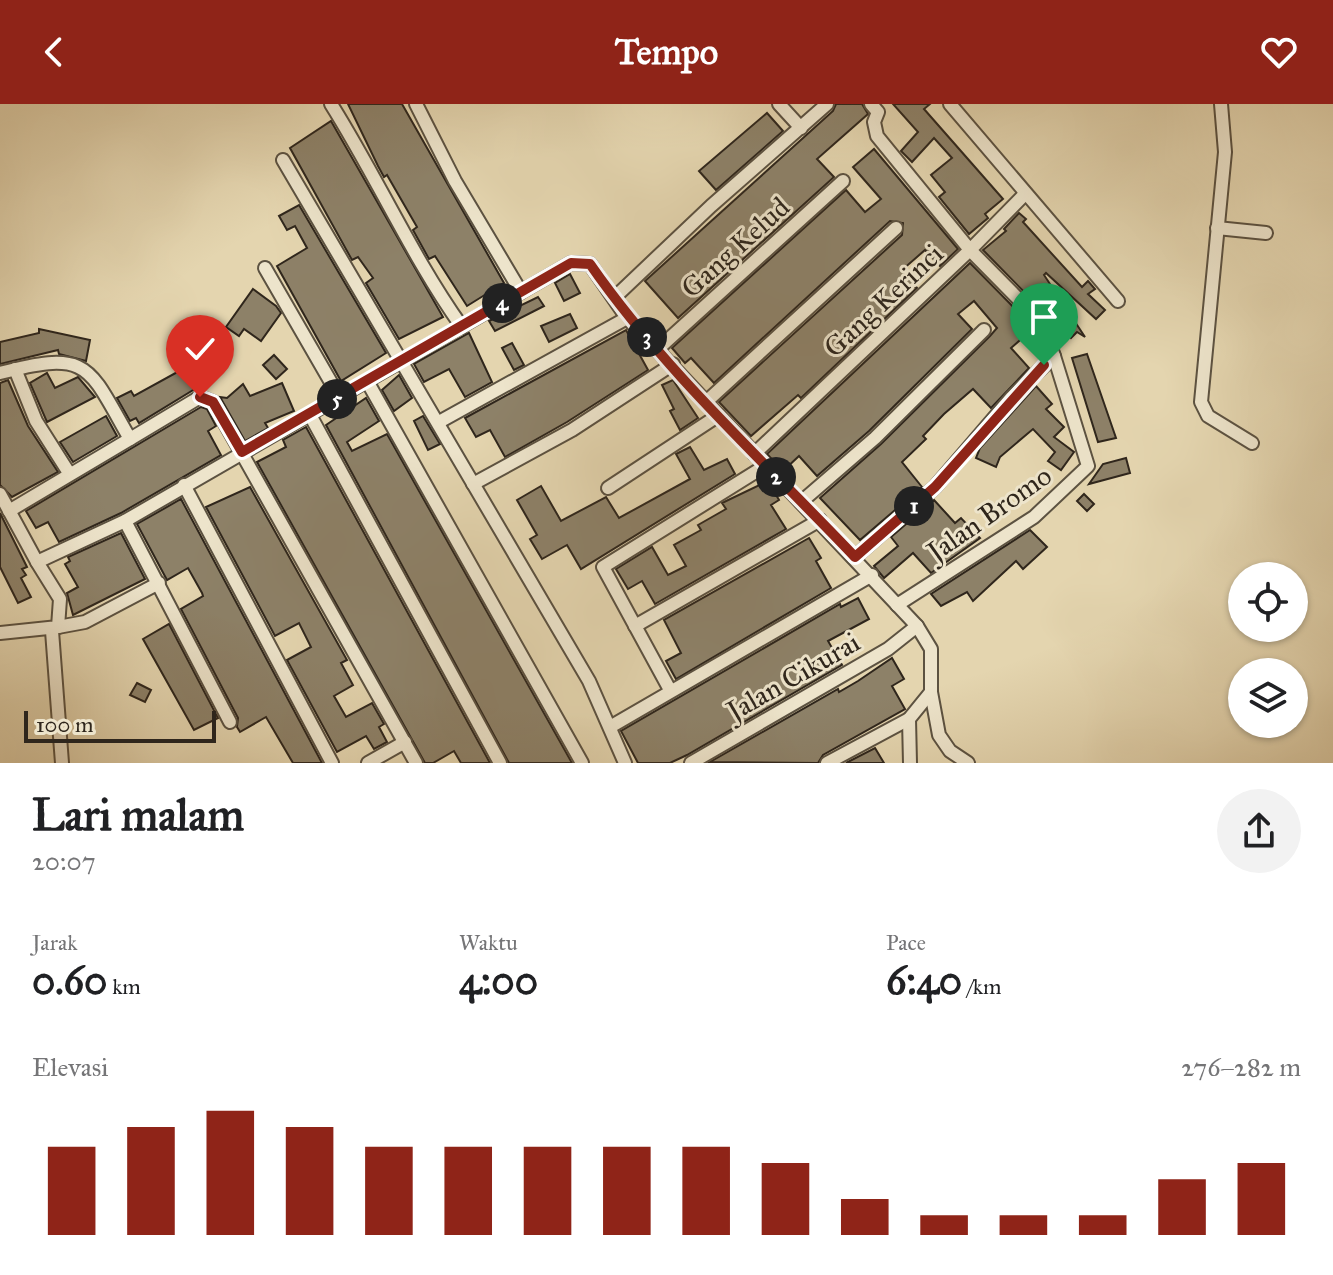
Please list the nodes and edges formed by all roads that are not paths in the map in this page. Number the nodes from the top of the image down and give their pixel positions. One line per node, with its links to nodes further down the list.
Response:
1 (331, 104): 21 (street)
2 (416, 104): 17 (street)
3 (779, 104): 8 (street)
4 (827, 104): 8 (street)
5 (950, 104): 11 (street)
6 (1221, 104): 13 (street)
7 (878, 107): 15 (street)
8 (801, 128): 18 (street)
9 (283, 160): 25 (street)
10 (843, 181): 23 (street, Gang Kelud)
11 (1025, 194): 15 (street); 19 (street)
12 (896, 228): 31 (street)
13 (1217, 228): 14 (street); 36 (street)
14 (1266, 233)
15 (970, 250): 24 (street, Gang Kerinci); 38 (street, Gang Kerinci)
16 (265, 268): 30 (street)
17 (521, 292): 18 (street); 21 (street)
18 (614, 298): 20 (street)
19 (1118, 301)
20 (627, 318): 23 (street); 34 (street)
21 (462, 327): 25 (street)
22 (984, 330): 45 (street)
23 (659, 348): 26 (street)
24 (1054, 356): 49 (street); 53 (street, Jalan Bromo)
25 (403, 361): 29 (street); 34 (street)
26 (673, 364): 31 (street); 41 (street)
27 (15, 369): 28 (street); 35 (street); 40 (street)
28 (0, 373)
29 (367, 381): 30 (street); 69 (street)
30 (340, 398): 32 (street)
31 (706, 402): 33 (street)
32 (310, 415): 37 (street); 68 (street)
33 (719, 415): 38 (street); 43 (street)
34 (439, 422): 41 (street)
35 (130, 439): 37 (street); 40 (street)
36 (1252, 443)
37 (242, 452): 42 (street); 63 (street)
38 (754, 454): 39 (street)
39 (765, 466): 45 (street); 54 (street)
40 (69, 473): 46 (street)
41 (473, 484): 62 (street)
42 (184, 485): 48 (street); 65 (street)
43 (608, 488)
44 (0, 494): 46 (street)
45 (801, 502): 47 (street)
46 (9, 511): 50 (street)
47 (820, 520): 49 (street); 54 (street)
48 (125, 521): 50 (street); 52 (street)
49 (855, 557): 51 (street)
50 (37, 562): 56 (street)
51 (872, 575): 53 (street); 58 (street)
52 (159, 583): 56 (street); 61 (street)
53 (897, 605): 55 (street)
54 (635, 626): 58 (street)
55 (917, 626): 59 (street); 71 (street, Jalan Cikurai)
56 (55, 629): 57 (street); 64 (street)
57 (0, 633)
58 (670, 690): 62 (street)
59 (931, 692): 60 (street); 74 (street)
60 (909, 719): 72 (street); 73 (street)
61 (230, 722)
62 (610, 727): 70 (street)
63 (405, 742): 66 (street); 67 (street)
64 (62, 763)
65 (332, 763)
66 (368, 763)
67 (416, 763)
68 (500, 763)
69 (582, 763)
70 (625, 763)
71 (691, 763)
72 (827, 763)
73 (910, 763)
74 (968, 763)

